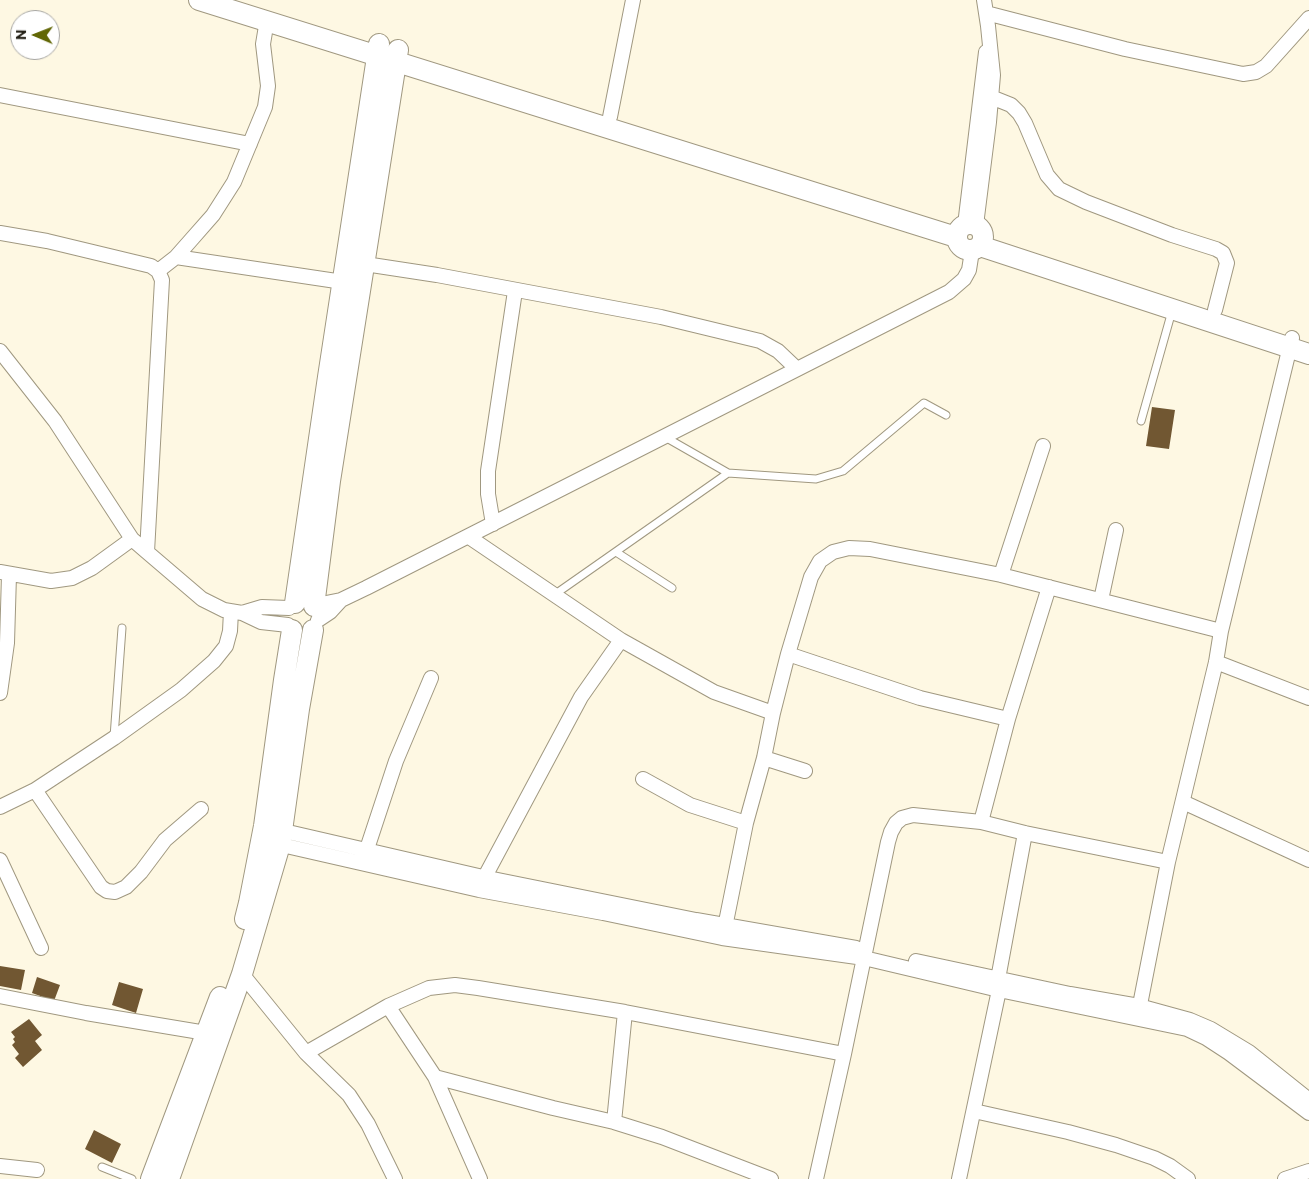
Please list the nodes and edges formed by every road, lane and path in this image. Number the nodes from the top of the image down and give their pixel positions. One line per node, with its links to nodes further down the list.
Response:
1 (199, 0): 6 (street)
2 (242, 0): 8 (street)
3 (633, 0): 12 (street)
4 (985, 7): 5 (street); 7 (street)
5 (1309, 18)
6 (267, 20): 8 (street); 13 (street)
7 (989, 34): 11 (street); 15 (street)
8 (378, 50): 9 (street); 19 (street)
9 (398, 56): 12 (street); 15 (street); 17 (street)
10 (0, 94): 13 (street)
11 (991, 97): 15 (street); 22 (street)
12 (610, 117): 15 (street)
13 (250, 144): 16 (street)
14 (0, 233): 18 (street)
15 (970, 235): 21 (street); 22 (street); 26 (street)
16 (176, 257): 18 (street); 19 (street)
17 (365, 264): 20 (street); 45 (street)
18 (158, 271): 36 (street)
19 (343, 282): 45 (street)
20 (515, 290): 26 (street); 32 (street)
21 (1173, 308): 23 (street); 28 (lane)
22 (1215, 310): 23 (street)
23 (1297, 343): 25 (street); 47 (street)
24 (0, 351): 35 (street)
25 (1309, 354)
26 (797, 369): 29 (street)
27 (946, 415): 31 (lane)
28 (1141, 420)
29 (665, 437): 31 (lane); 32 (street)
30 (1044, 446): 39 (street)
31 (728, 473): 37 (lane)
32 (493, 524): 34 (street)
33 (1116, 530): 43 (street)
34 (469, 536): 42 (street); 45 (street)
35 (132, 539): 36 (street); 38 (street)
36 (147, 552): 44 (street)
37 (616, 552): 41 (lane); 42 (lane)
38 (4, 574): 52 (street)
39 (1001, 575): 40 (street); 49 (street)
40 (1049, 587): 43 (street); 55 (street)
41 (672, 588)
42 (554, 595): 48 (street)
43 (1101, 600): 47 (street)
44 (237, 612): 45 (street); 56 (street)
45 (303, 616): 67 (street)
46 (122, 628): 56 (lane)
47 (1221, 631): 50 (street)
48 (621, 640): 54 (street); 72 (street)
49 (788, 654): 54 (street); 55 (street)
50 (1216, 662): 53 (street); 61 (street)
51 (430, 678): 68 (street)
52 (0, 693)
53 (1309, 698)
54 (773, 713): 57 (street)
55 (1008, 719): 65 (street)
56 (114, 738): 60 (street)
57 (764, 758): 58 (street); 64 (street)
58 (805, 771)
59 (643, 779): 64 (street)
60 (35, 790): 62 (street); 63 (street)
61 (1183, 802): 70 (street); 71 (street)
62 (0, 807)
63 (201, 808)
64 (746, 822): 73 (street)
65 (981, 822): 66 (street); 75 (street)
66 (1025, 833): 71 (street); 77 (street)
67 (272, 836): 68 (street); 76 (street); 82 (street)
68 (365, 857): 72 (street)
69 (0, 860): 74 (street)
70 (1309, 860)
71 (1168, 862): 81 (street)
72 (481, 884): 73 (street)
73 (724, 932): 75 (street)
74 (41, 948)
75 (864, 954): 77 (street); 84 (street)
76 (242, 974): 83 (street); 96 (street)
77 (998, 985): 81 (street); 87 (street)
78 (0, 996): 82 (street)
79 (388, 1006): 80 (street); 83 (street); 85 (street)
80 (625, 1012): 84 (street); 89 (street)
81 (1138, 1012): 86 (street); 88 (street)
82 (206, 1033): 95 (street)
83 (306, 1053): 97 (street)
84 (844, 1054): 100 (street)
85 (435, 1077): 89 (street); 98 (street)
86 (1309, 1100)
87 (974, 1111): 101 (street); 102 (street)
88 (1309, 1112)
89 (614, 1122): 99 (street)
90 (0, 1166): 92 (street)
91 (102, 1167): 94 (lane)
92 (37, 1170)
93 (1309, 1171): 103 (street)
94 (132, 1179)
95 (151, 1179)
96 (169, 1179)
97 (396, 1179)
98 (480, 1179)
99 (771, 1179)
100 (816, 1179)
101 (959, 1179)
102 (1188, 1179)
103 (1285, 1179)

